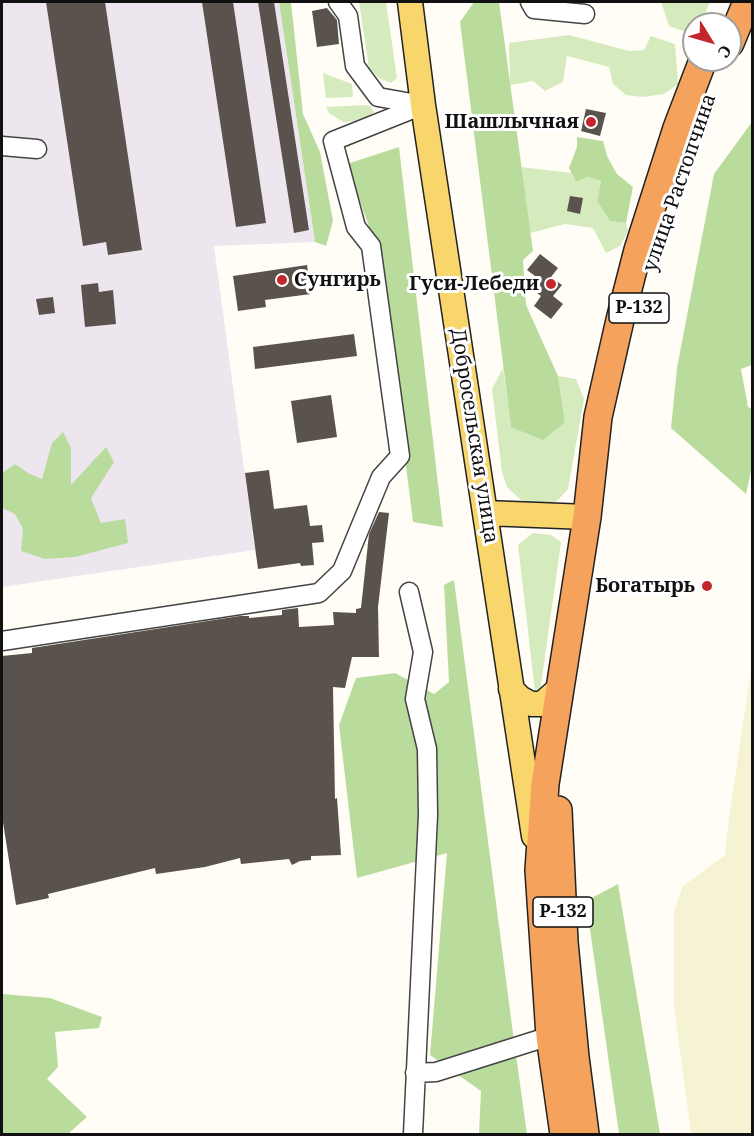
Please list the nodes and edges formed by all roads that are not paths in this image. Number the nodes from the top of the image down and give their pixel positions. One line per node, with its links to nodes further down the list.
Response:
1 (338, 2): 7 (lane)
2 (410, 2): 7 (main road, Добросельская улица)
3 (530, 2): 4 (lane)
4 (585, 14)
5 (698, 72): 11 (highway, улица Растопчина / Р-132)
6 (718, 72): 11 (highway, улица Растопчина / Р-132)
7 (423, 105): 10 (main road, Добросельская улица); 13 (lane)
8 (2, 146): 9 (lane)
9 (37, 148)
10 (486, 513): 11 (main road); 14 (main road, Добросельская улица)
11 (586, 517): 15 (highway, улица Растопчина / Р-132)
12 (409, 592): 18 (lane)
13 (2, 641)
14 (511, 689): 15 (main road); 16 (main road, Добросельская улица)
15 (559, 689): 16 (highway, улица Растопчина / Р-132); 21 (highway, улица Растопчина / Р-132)
16 (539, 870): 17 (highway, Р-132)
17 (550, 1036): 18 (lane); 20 (highway, Р-132)
18 (415, 1073): 19 (lane)
19 (413, 1134)
20 (564, 1134)
21 (585, 1134)

